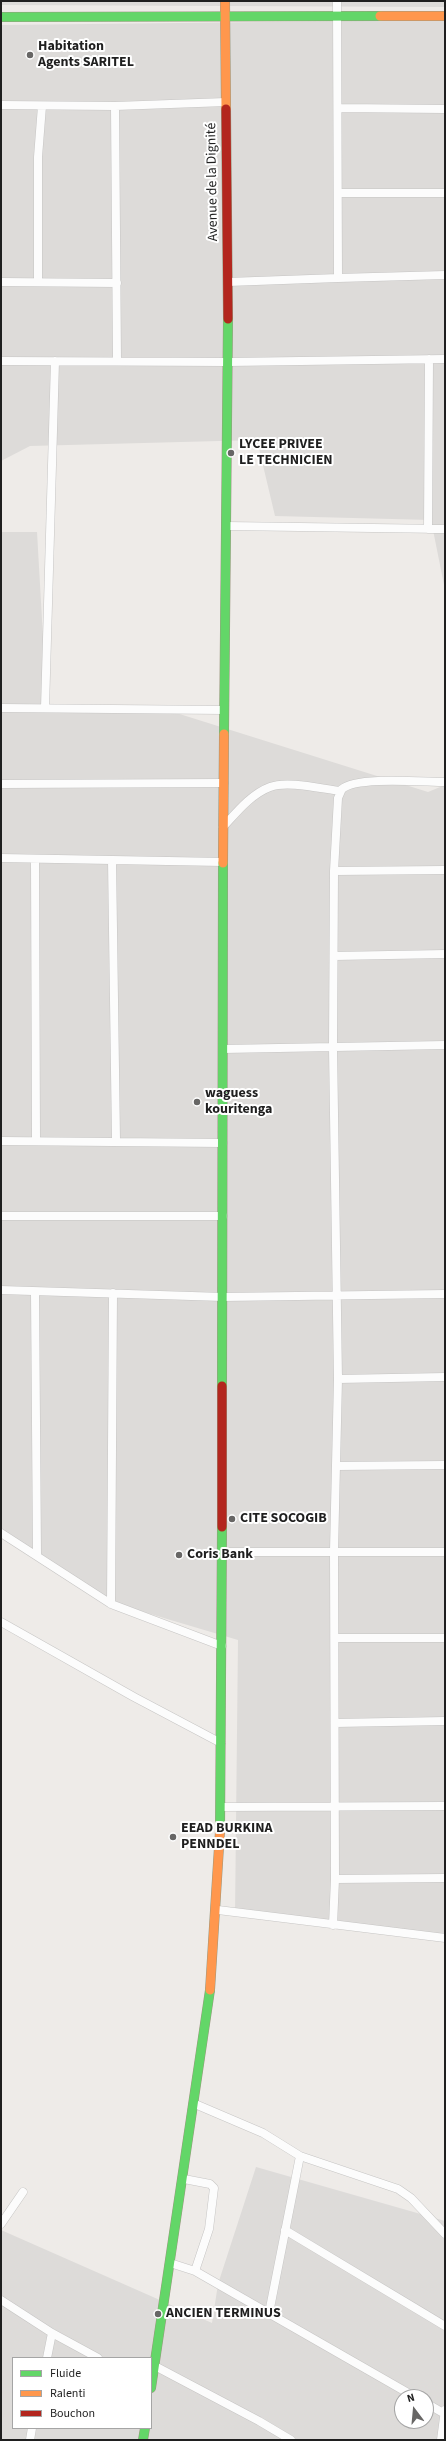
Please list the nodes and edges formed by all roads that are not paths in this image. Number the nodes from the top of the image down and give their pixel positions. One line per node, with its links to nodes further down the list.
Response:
1 (225, 1): 3 (street, Avenue de la Dignité)
2 (337, 1): 4 (street)
3 (225, 16): 4 (street); 6 (street); 7 (street, Avenue de la Dignité)
4 (337, 16): 5 (street); 11 (street)
5 (445, 16)
6 (1, 17)
7 (226, 102): 10 (street); 19 (street, Avenue de la Dignité)
8 (1, 105): 9 (street)
9 (42, 106): 10 (street); 18 (street)
10 (115, 106): 20 (street)
11 (338, 108): 12 (street); 13 (street)
12 (445, 109)
13 (339, 193): 14 (street); 16 (street)
14 (445, 193)
15 (445, 276): 16 (street)
16 (338, 278): 19 (street)
17 (1, 282): 18 (street)
18 (38, 282): 20 (street)
19 (228, 282): 26 (street, Avenue de la Dignité)
20 (117, 283): 25 (street)
21 (429, 359): 22 (street); 26 (street); 28 (street)
22 (445, 359)
23 (1, 361): 24 (street)
24 (55, 361): 25 (street); 31 (street)
25 (117, 361): 26 (street)
26 (228, 362): 27 (street, Avenue de la Dignité)
27 (227, 526): 28 (street); 32 (street, Avenue de la Dignité)
28 (428, 529): 29 (street)
29 (445, 529)
30 (1, 708): 31 (street)
31 (45, 708): 32 (street)
32 (224, 710): 34 (street, Avenue de la Dignité)
33 (445, 782): 36 (street)
34 (224, 783): 35 (street); 37 (street, Avenue de la Dignité)
35 (1, 784)
36 (340, 791): 37 (street); 43 (street)
37 (223, 827): 41 (street, Avenue de la Dignité)
38 (1, 858): 39 (street)
39 (35, 859): 40 (street); 50 (street)
40 (112, 860): 41 (street); 51 (street)
41 (223, 862): 48 (street, Avenue de la Dignité)
42 (445, 870): 43 (street)
43 (334, 871): 45 (street)
44 (445, 954): 45 (street)
45 (334, 956): 47 (street)
46 (445, 1045): 47 (street)
47 (333, 1047): 48 (street); 59 (street)
48 (223, 1049): 52 (street, Avenue de la Dignité)
49 (1, 1140): 50 (street)
50 (36, 1140): 51 (street)
51 (116, 1140): 52 (street)
52 (223, 1143): 54 (street, Avenue de la Dignité)
53 (1, 1216): 54 (street)
54 (223, 1216): 60 (street, Avenue de la Dignité)
55 (1, 1290): 56 (street)
56 (35, 1292): 57 (street); 69 (street)
57 (113, 1293): 60 (street); 70 (street)
58 (445, 1294): 59 (street)
59 (337, 1296): 60 (street); 62 (street)
60 (223, 1297): 67 (street, Avenue de la Dignité)
61 (445, 1377): 62 (street)
62 (338, 1379): 64 (street)
63 (445, 1465): 64 (street)
64 (336, 1466): 66 (street)
65 (1, 1533): 69 (street)
66 (334, 1551): 67 (street); 68 (street); 72 (street)
67 (222, 1552): 74 (street, Avenue de la Dignité)
68 (445, 1552)
69 (37, 1554): 70 (street)
70 (111, 1604): 74 (street)
71 (1, 1622): 77 (street)
72 (336, 1638): 73 (street); 76 (street)
73 (445, 1638)
74 (222, 1646): 77 (street, Avenue de la Dignité)
75 (445, 1721): 76 (street)
76 (335, 1723): 80 (street)
77 (221, 1742): 79 (street, Avenue de la Dignité)
78 (445, 1806): 80 (street)
79 (221, 1807): 80 (street); 83 (street, Avenue de la Dignité)
80 (336, 1807): 82 (street)
81 (445, 1878): 82 (street)
82 (335, 1879): 84 (street)
83 (218, 1910): 84 (street); 86 (street, Avenue de la Dignité)
84 (333, 1925): 85 (street)
85 (445, 1938)
86 (195, 2104): 87 (street); 88 (street, Avenue de la Dignité)
87 (300, 2156): 91 (street); 92 (street)
88 (184, 2179): 93 (street, Avenue de la Dignité); 94 (street)
89 (22, 2192): 90 (street)
90 (1, 2224)
91 (285, 2230): 96 (street); 97 (street)
92 (445, 2234)
93 (170, 2263): 94 (street); 101 (street, Avenue de la Dignité)
94 (195, 2271): 96 (street)
95 (1, 2300): 98 (street)
96 (269, 2313): 103 (street)
97 (445, 2326)
98 (52, 2333): 99 (street); 100 (street)
99 (47, 2357)
100 (96, 2357)
101 (153, 2365): 102 (street, Avenue de la Dignité); 111 (street)
102 (152, 2376)
103 (401, 2389)
104 (434, 2408): 106 (street)
105 (445, 2410): 106 (street)
106 (445, 2414): 112 (street)
107 (32, 2429): 109 (street)
108 (145, 2429): 110 (street)
109 (30, 2440)
110 (143, 2440)
111 (291, 2440)
112 (441, 2440)

